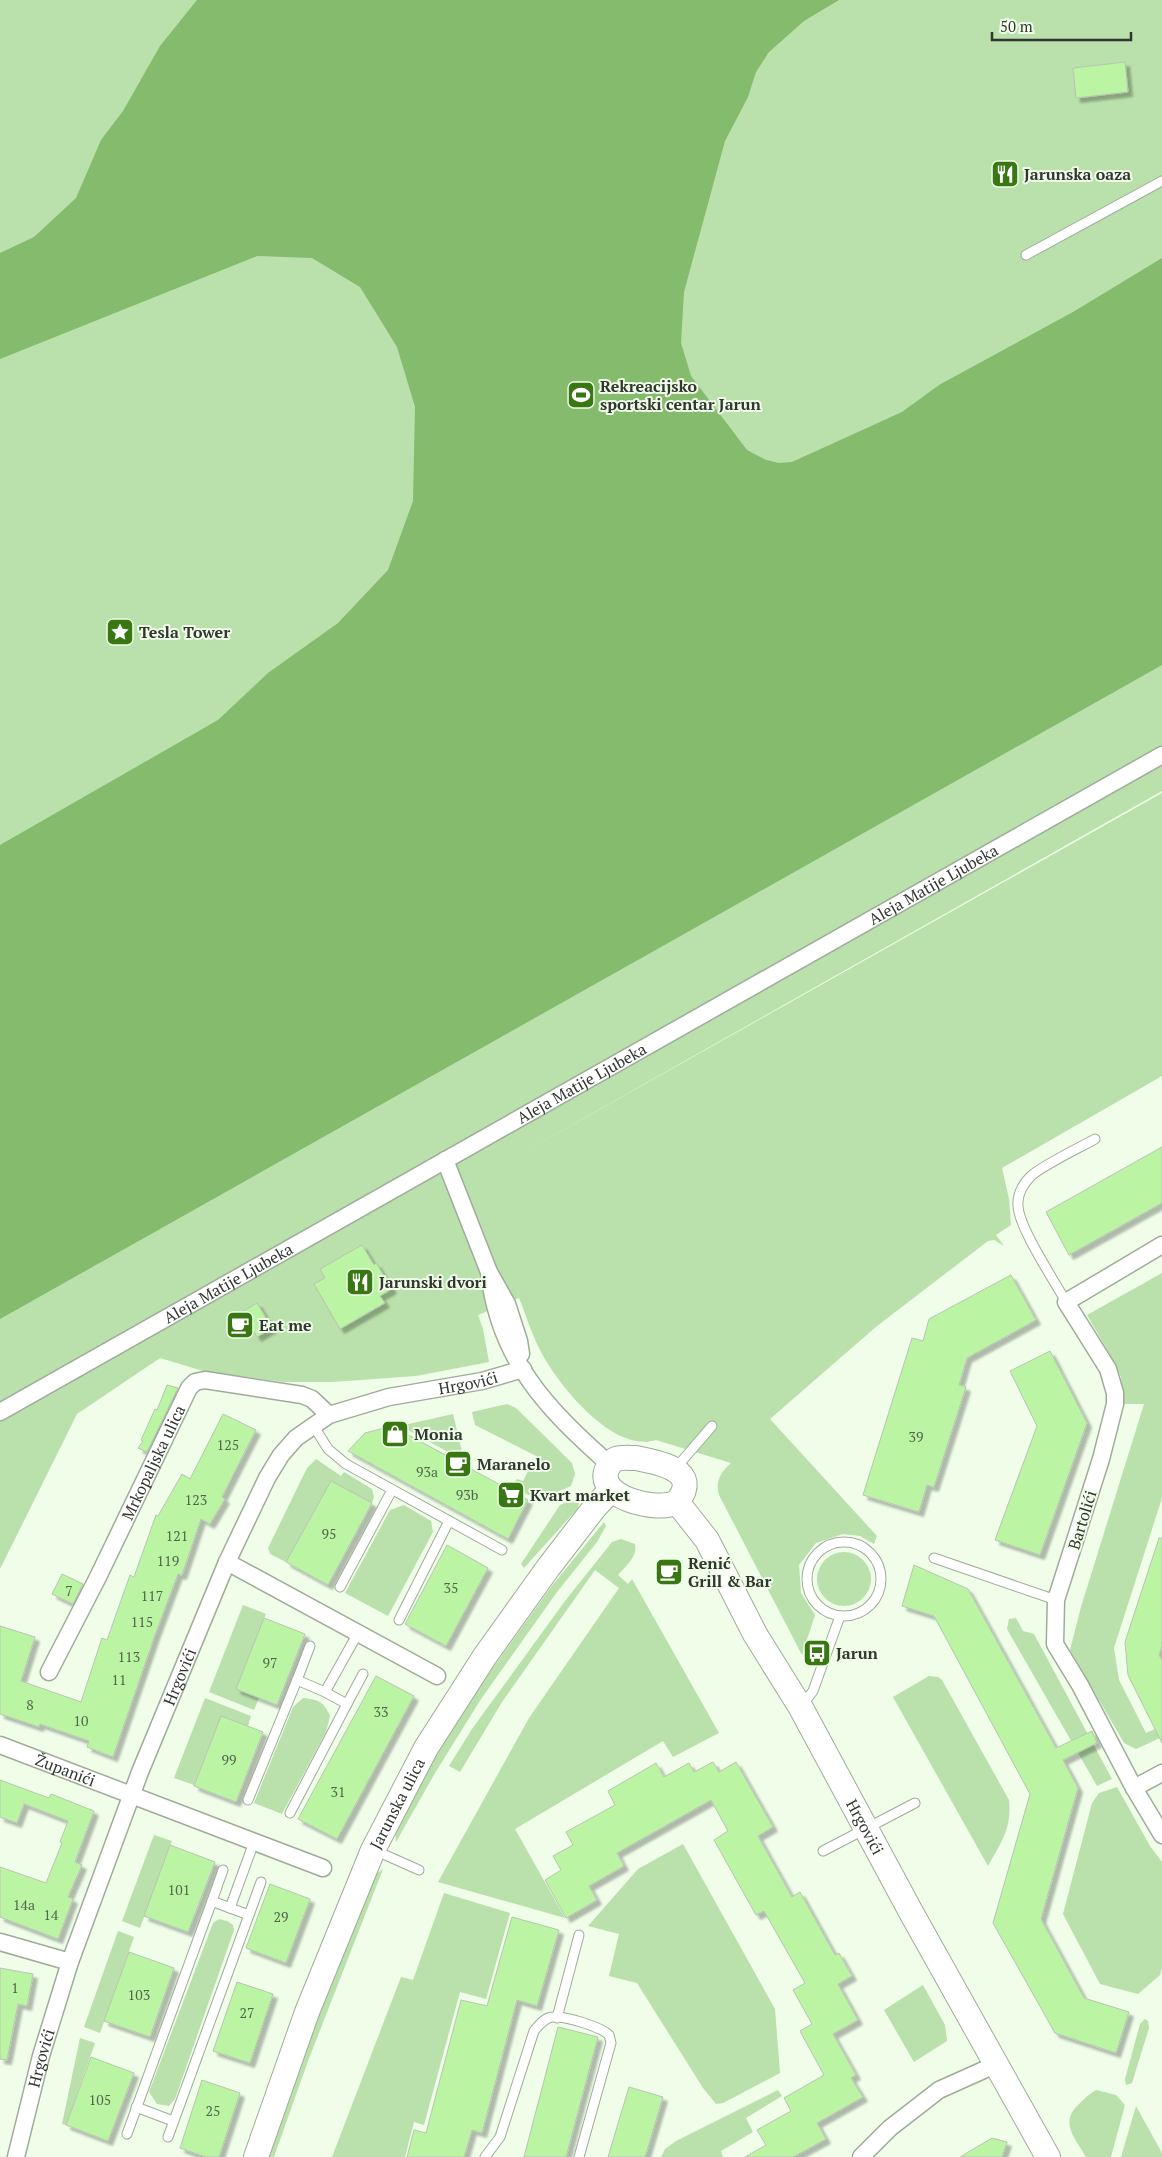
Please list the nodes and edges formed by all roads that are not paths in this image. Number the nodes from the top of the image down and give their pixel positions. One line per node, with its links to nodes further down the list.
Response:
1 (1162, 181): 2 (lane)
2 (1026, 255)
3 (1162, 755): 5 (street, Aleja Matije Ljubeka)
4 (1095, 1139): 7 (lane)
5 (444, 1160): 8 (street); 9 (street, Aleja Matije Ljubeka)
6 (1162, 1245): 7 (street)
7 (1066, 1302): 23 (street, Bartolići)
8 (522, 1369): 10 (street, Hrgovići); 13 (street)
9 (0, 1412)
10 (329, 1415): 11 (street, Hrgovići); 28 (street, Mrkopaljska ulica)
11 (313, 1425): 15 (lane); 21 (street, Hrgovići)
12 (712, 1426): 14 (lane)
13 (609, 1464): 14 (street); 16 (street)
14 (675, 1469): 17 (street)
15 (392, 1490): 18 (lane); 22 (lane)
16 (611, 1490): 17 (street); 45 (street, Jarunska ulica)
17 (677, 1502): 34 (street, Hrgovići)
18 (449, 1521): 19 (lane); 25 (lane)
19 (502, 1550)
20 (934, 1558): 23 (lane)
21 (227, 1562): 26 (street); 38 (street, Hrgovići)
22 (340, 1587)
23 (1056, 1600): 37 (street, Bartolići)
24 (840, 1616): 24 (lane); 34 (lane)
25 (399, 1620)
26 (358, 1633): 30 (street); 32 (lane)
27 (310, 1646): 31 (lane)
28 (49, 1672)
29 (363, 1674): 33 (lane)
30 (437, 1676)
31 (297, 1680): 32 (lane); 39 (lane)
32 (326, 1692): 33 (lane)
33 (347, 1704): 41 (lane)
34 (801, 1708): 42 (street, Hrgovići)
35 (0, 1745): 38 (street, Županići)
36 (1162, 1773): 37 (street)
37 (1134, 1788): 43 (street, Bartolići)
38 (131, 1796): 44 (street); 56 (street, Hrgovići)
39 (248, 1800)
40 (915, 1803): 42 (lane)
41 (290, 1813)
42 (867, 1829): 46 (lane); 58 (street, Hrgovići)
43 (1162, 1835)
44 (254, 1842): 47 (street); 52 (lane)
45 (373, 1850): 49 (lane); 64 (street, Jarunska ulica)
46 (823, 1852)
47 (323, 1868)
48 (224, 1870): 51 (lane)
49 (419, 1870)
50 (261, 1882): 53 (lane)
51 (212, 1901): 52 (lane); 59 (lane)
52 (230, 1908): 53 (lane)
53 (249, 1915): 60 (lane)
54 (579, 1935): 57 (lane)
55 (0, 1942): 56 (street)
56 (70, 1962): 63 (street, Hrgovići)
57 (557, 2018): 65 (lane); 66 (lane)
58 (997, 2064): 67 (street); 68 (street, Hrgovići)
59 (136, 2107): 60 (lane); 61 (lane)
60 (173, 2121): 62 (lane)
61 (127, 2134)
62 (168, 2137)
63 (16, 2157)
64 (256, 2157)
65 (485, 2157)
66 (578, 2157)
67 (861, 2157)
68 (1048, 2157)

